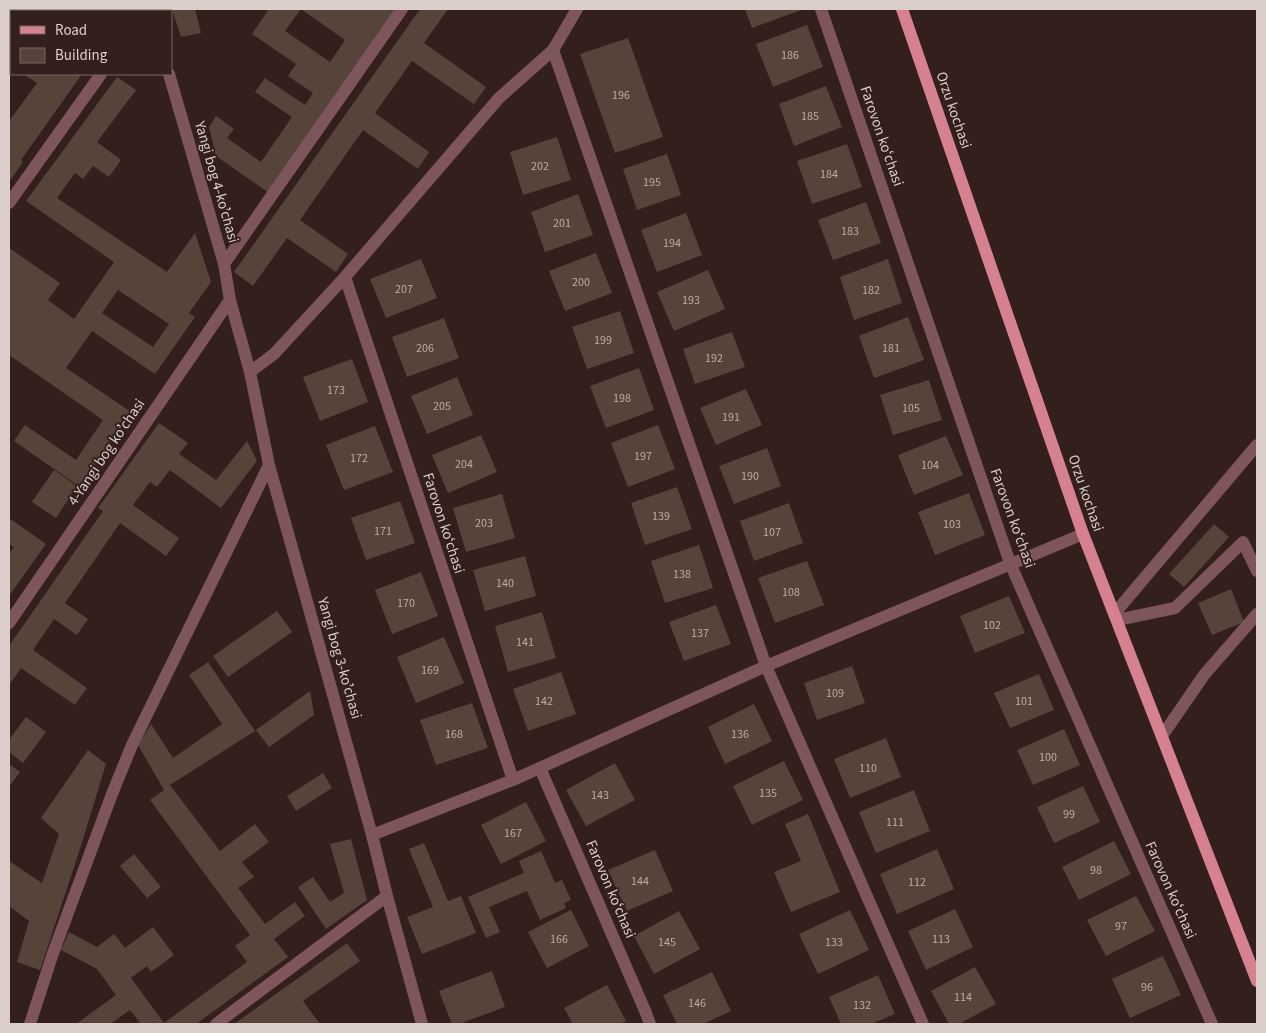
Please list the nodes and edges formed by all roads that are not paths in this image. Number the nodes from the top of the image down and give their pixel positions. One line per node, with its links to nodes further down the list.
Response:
1 (402, 9): 9 (street)
2 (577, 9): 5 (street)
3 (821, 9): 16 (street, Farovon koʻchasi)
4 (902, 9): 15 (main road, Orzu kochasi)
5 (552, 50): 10 (street); 21 (street)
6 (100, 75): 8 (street)
7 (170, 75): 9 (street, Yangi bog 4-koʼchasi)
8 (9, 203)
9 (224, 264): 11 (street, Yangi bog 4-koʼchasi)
10 (345, 277): 12 (street); 24 (street, Farovon koʻchasi)
11 (230, 300): 12 (street, Yangi bog 3-koʼchasi); 20 (street, 4-Yangi bog koʼchasi)
12 (250, 372): 14 (street, Yangi bog 3-koʼchasi)
13 (1257, 445): 19 (street)
14 (269, 465): 25 (street, Yangi bog 3-koʼchasi); 28 (street)
15 (1083, 534): 16 (street); 19 (main road, Orzu kochasi)
16 (1010, 563): 21 (street); 33 (street, Farovon koʻchasi)
17 (1257, 570): 19 (street)
18 (1257, 614): 22 (street)
19 (1116, 617): 22 (main road, Orzu kochasi)
20 (9, 623)
21 (766, 666): 23 (street); 32 (street)
22 (1162, 736): 27 (main road, Orzu kochasi)
23 (540, 768): 24 (street); 31 (street, Farovon koʻchasi)
24 (513, 780): 25 (street)
25 (372, 835): 26 (street, Yangi bog 3-koʼchasi)
26 (387, 896): 29 (street); 30 (street, Yangi bog 3-koʼchasi)
27 (1257, 981)
28 (30, 1024)
29 (216, 1024)
30 (422, 1024)
31 (650, 1024)
32 (923, 1024)
33 (1212, 1024)

